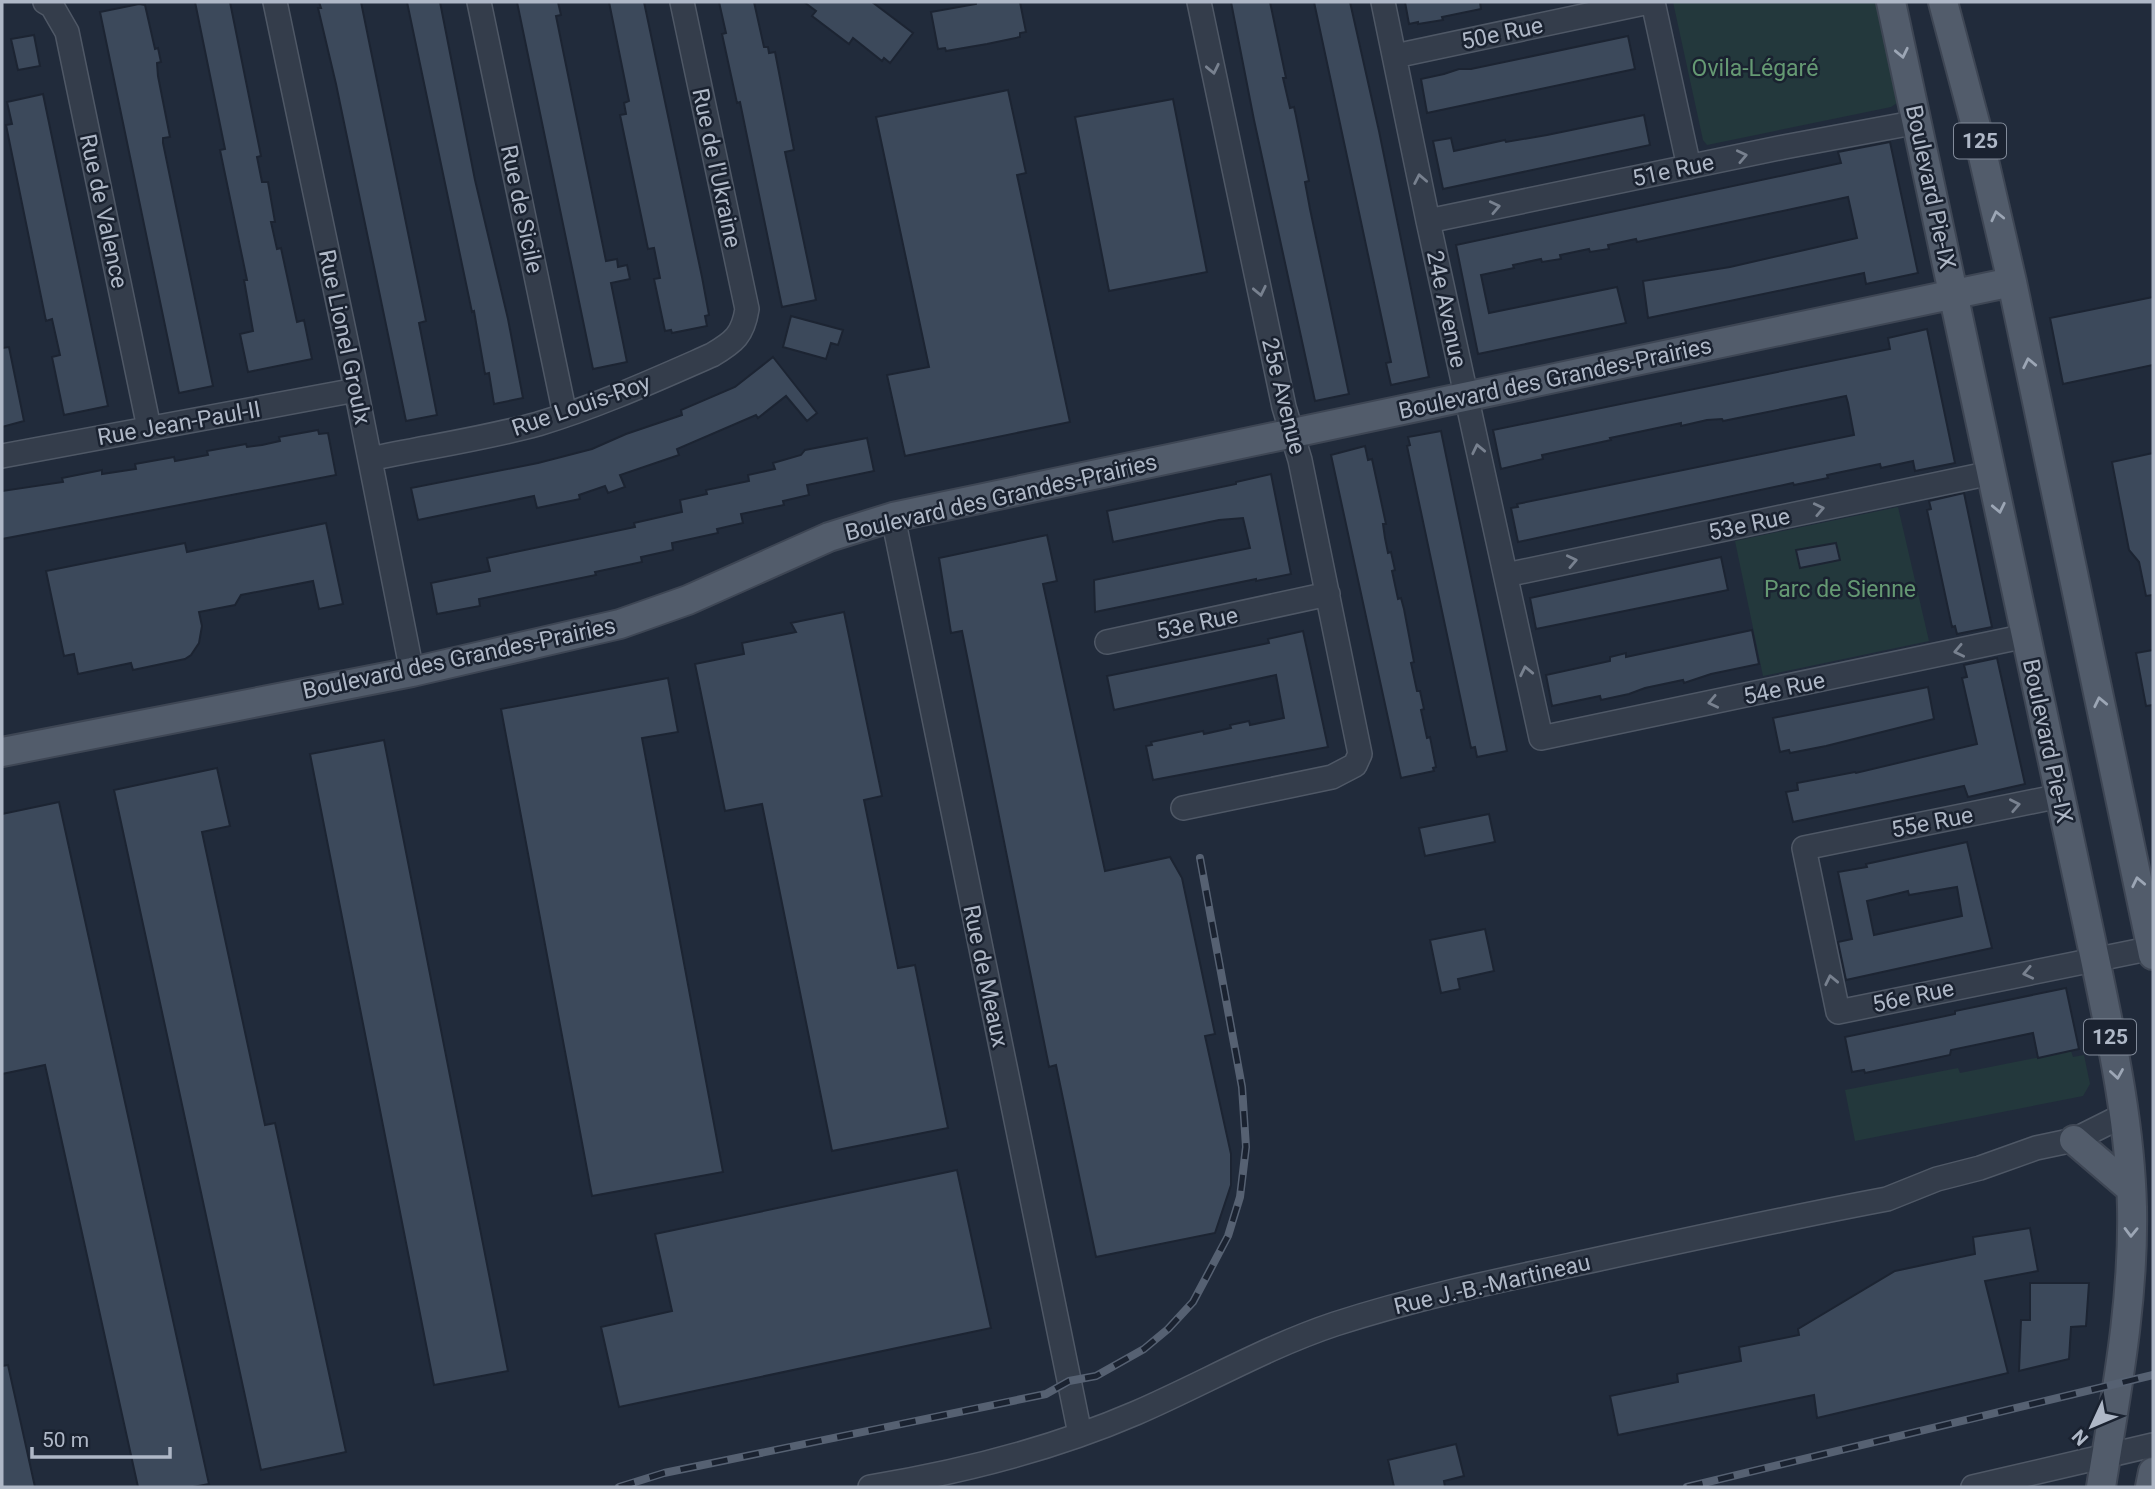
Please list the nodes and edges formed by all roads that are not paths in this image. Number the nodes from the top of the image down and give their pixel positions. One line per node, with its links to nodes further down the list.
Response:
1 (45, 2): 20 (street, Rue de Valence)
2 (275, 2): 17 (street, Rue Lionel Groulx)
3 (479, 2): 19 (street, Rue de Sicile)
4 (682, 2): 16 (street, Rue de l'Ukraine)
5 (1199, 2): 21 (street, 25e Avenue, one-way to 21)
6 (1384, 2): 10 (street, 24e Avenue)
7 (1651, 2): 10 (street, 50e Rue); 12 (street)
8 (1891, 2): 11 (main road, Boulevard Pie-IX / 125, one-way to 11)
9 (1943, 2): 14 (main road, 125, one-way to 9)
10 (1395, 56): 13 (street, 24e Avenue, one-way to 10)
11 (1918, 122): 12 (street, 51e Rue, one-way to 11); 15 (main road, Boulevard Pie-IX / 125)
12 (1689, 167): 13 (street, 51e Rue, one-way to 12)
13 (1428, 221): 18 (street, 24e Avenue)
14 (2012, 282): 15 (main road, Boulevard des Grandes-Prairies); 36 (main road, 125, one-way to 14)
15 (1954, 294): 18 (main road, Boulevard des Grandes-Prairies); 24 (main road, Boulevard Pie-IX / 125)
16 (741, 333): 19 (street, Rue Louis-Roy)
17 (356, 390): 20 (street, Rue Jean-Paul-II); 23 (street, Rue Lionel Groulx)
18 (1466, 396): 21 (main road, Boulevard des Grandes-Prairies); 26 (street, 24e Avenue, one-way to 18)
19 (565, 415): 23 (street, Rue Louis-Roy)
20 (149, 428): 22 (street, Rue Jean-Paul-II)
21 (1292, 434): 25 (main road, Boulevard des Grandes-Prairies); 27 (street, 25e Avenue)
22 (2, 456)
23 (370, 459): 30 (street, Rue Lionel Groulx)
24 (1992, 473): 26 (street, 53e Rue, one-way to 24); 28 (main road, Boulevard Pie-IX / 125, one-way to 28)
25 (893, 517): 30 (main road, Boulevard des Grandes-Prairies); 41 (street, Rue de Meaux)
26 (1506, 575): 31 (street, 24e Avenue, one-way to 26)
27 (1328, 594): 29 (street, 53e Rue); 34 (street, 25e Avenue)
28 (2026, 636): 31 (street, 54e Rue, one-way to 31); 33 (main road, Boulevard Pie-IX / 125)
29 (1107, 642)
30 (412, 673): 32 (main road, Boulevard des Grandes-Prairies)
31 (1541, 738)
32 (2, 752)
33 (2060, 796): 35 (street, 55e Rue, one-way to 33); 37 (main road, Boulevard Pie-IX / 125)
34 (1183, 808)
35 (1804, 848): 37 (street, 56e Rue, one-way to 35)
36 (2153, 951): 37 (street, 56e Rue)
37 (2095, 959): 38 (main road, Boulevard Pie-IX / 125, one-way to 38)
38 (2124, 1115): 39 (street, Rue J.-B.-Martineau); 40 (main road, Boulevard Pie-IX / 125)
39 (2074, 1140): 40 (main road); 41 (street, Rue J.-B.-Martineau)
40 (2131, 1189): 43 (main road, Boulevard Pie-IX / 125, one-way to 43)
41 (1080, 1434): 45 (street, Rue J.-B.-Martineau)
42 (2153, 1445): 43 (street)
43 (2106, 1456): 46 (street); 47 (main road, Boulevard Pie-IX / 125)
44 (2153, 1472): 48 (main road)
45 (870, 1487)
46 (1973, 1487)
47 (2101, 1487)
48 (2150, 1487)

